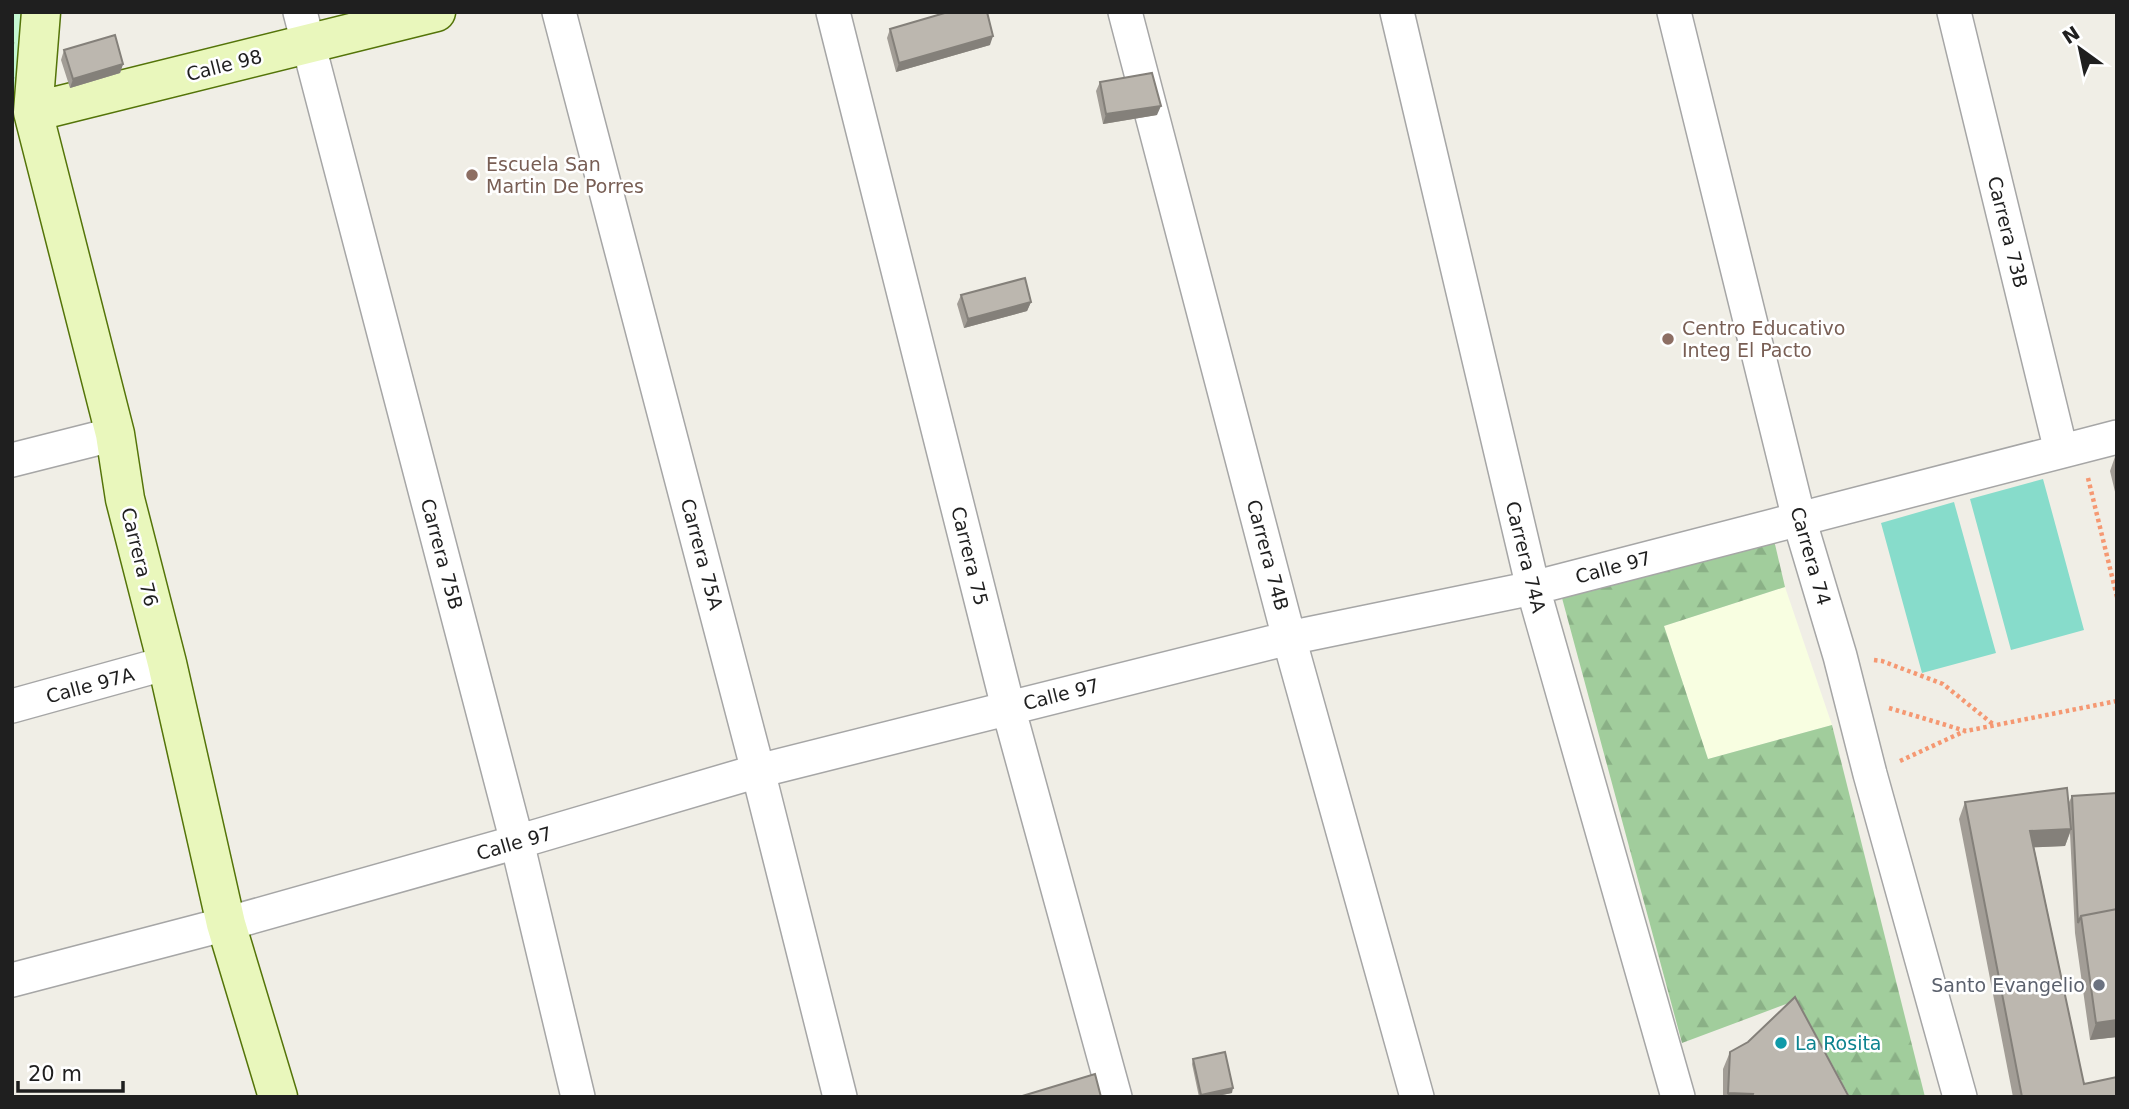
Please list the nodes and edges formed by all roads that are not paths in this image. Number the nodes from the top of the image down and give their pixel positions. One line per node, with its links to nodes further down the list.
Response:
1 (41, 12): 10 (street, Carrera 76)
2 (436, 12): 9 (street, Calle 98)
3 (559, 12): 21 (street, Carrera 75A)
4 (833, 12): 20 (street, Carrera 75)
5 (1125, 12): 17 (street, Carrera 74B)
6 (1398, 12): 16 (street, Carrera 74A)
7 (1674, 12): 15 (street, Carrera 74)
8 (1954, 12): 13 (street, Carrera 73B)
9 (305, 28): 10 (street, Calle 98); 22 (street, Carrera 75B)
10 (22, 114): 11 (street, Carrera 76)
11 (115, 434): 14 (street); 18 (street, Carrera 76)
12 (2117, 437): 13 (street, Calle 97)
13 (2071, 449): 15 (street, Calle 97)
14 (12, 460)
15 (1799, 519): 16 (street, Calle 97); 31 (street, Carrera 74)
16 (1533, 588): 17 (street, Calle 97); 30 (street, Carrera 74A)
17 (1289, 638): 20 (street, Calle 97); 29 (street, Carrera 74B)
18 (167, 663): 19 (street, Calle 97A); 23 (street, Carrera 76)
19 (12, 706)
20 (1008, 707): 21 (street, Calle 97); 28 (street, Carrera 75)
21 (758, 771): 22 (street, Calle 97); 27 (street, Carrera 75A)
22 (517, 842): 23 (street, Calle 97); 26 (street, Carrera 75B)
23 (226, 924): 24 (street, Calle 97); 25 (street, Carrera 76)
24 (12, 980)
25 (278, 1097)
26 (578, 1097)
27 (840, 1097)
28 (1115, 1097)
29 (1417, 1097)
30 (1678, 1097)
31 (1960, 1097)

